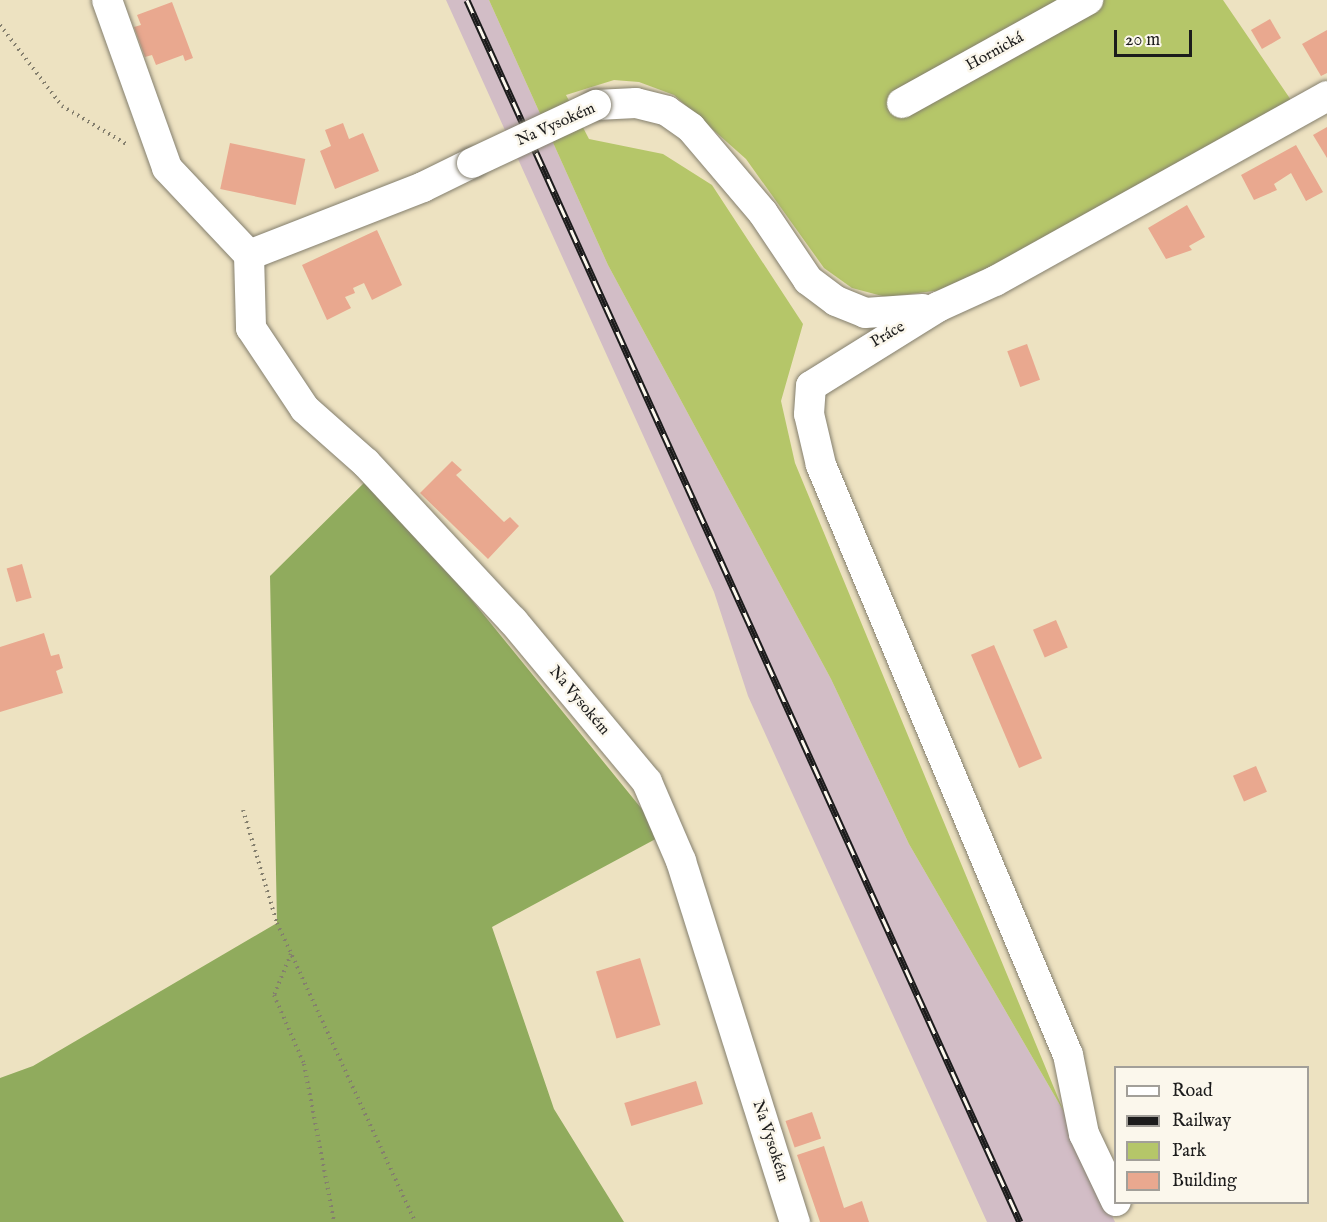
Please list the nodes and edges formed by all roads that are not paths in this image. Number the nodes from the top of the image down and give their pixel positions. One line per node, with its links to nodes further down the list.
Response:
1 (107, 0): 5 (street)
2 (1088, 0): 4 (street, Hornická)
3 (1327, 96): 6 (street, Práce)
4 (902, 103)
5 (249, 255): 6 (street, Na Vysokém, bridge); 9 (street, Na Vysokém)
6 (938, 307): 7 (street, Práce)
7 (1114, 1198)
8 (1117, 1204): 10 (street)
9 (795, 1222)
10 (1125, 1222)

